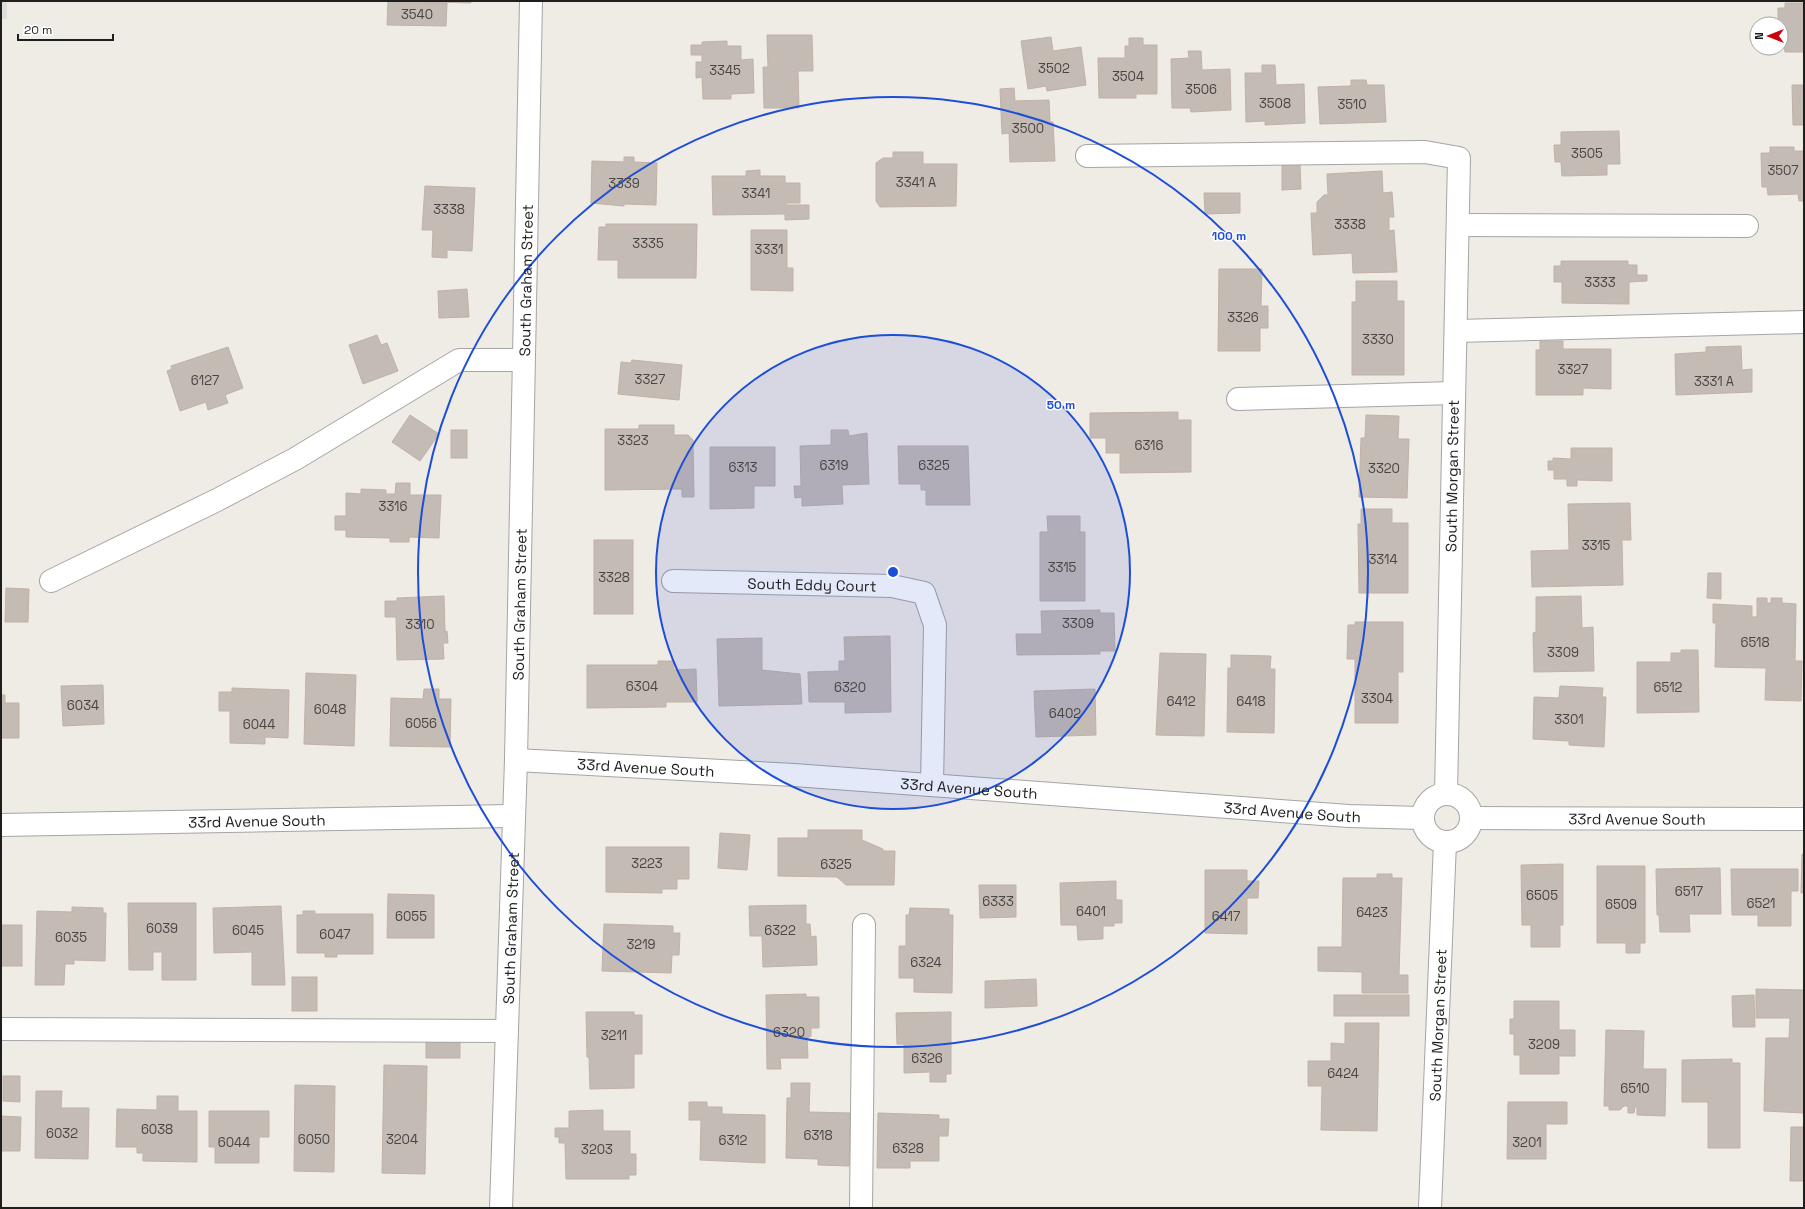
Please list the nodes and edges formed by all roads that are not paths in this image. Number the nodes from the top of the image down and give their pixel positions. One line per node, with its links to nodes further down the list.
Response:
1 (531, 1): 7 (street, South Graham Street)
2 (1087, 156): 3 (street, South Morgan Street)
3 (1458, 225): 4 (street); 6 (street, South Morgan Street)
4 (1747, 226)
5 (1804, 322): 6 (street)
6 (1456, 331): 8 (street, South Morgan Street)
7 (523, 360): 10 (street); 12 (street, South Graham Street)
8 (1454, 393): 9 (street); 14 (street, South Morgan Street)
9 (1238, 399)
10 (51, 581)
11 (673, 581): 13 (street, South Eddy Court)
12 (516, 760): 13 (street, 33rd Avenue South); 15 (street, South Graham Street)
13 (932, 785): 16 (street, 33rd Avenue South)
14 (1446, 794): 16 (street); 17 (street)
15 (514, 816): 19 (street, 33rd Avenue South); 23 (street, South Graham Street)
16 (1422, 818): 20 (street)
17 (1470, 818): 18 (street, 33rd Avenue South); 20 (street)
18 (1804, 819)
19 (1, 825)
20 (1445, 842): 26 (street, South Morgan Street)
21 (864, 925): 25 (street)
22 (1, 1029): 23 (street)
23 (506, 1031): 24 (street, South Graham Street)
24 (501, 1208)
25 (861, 1208)
26 (1430, 1208)

